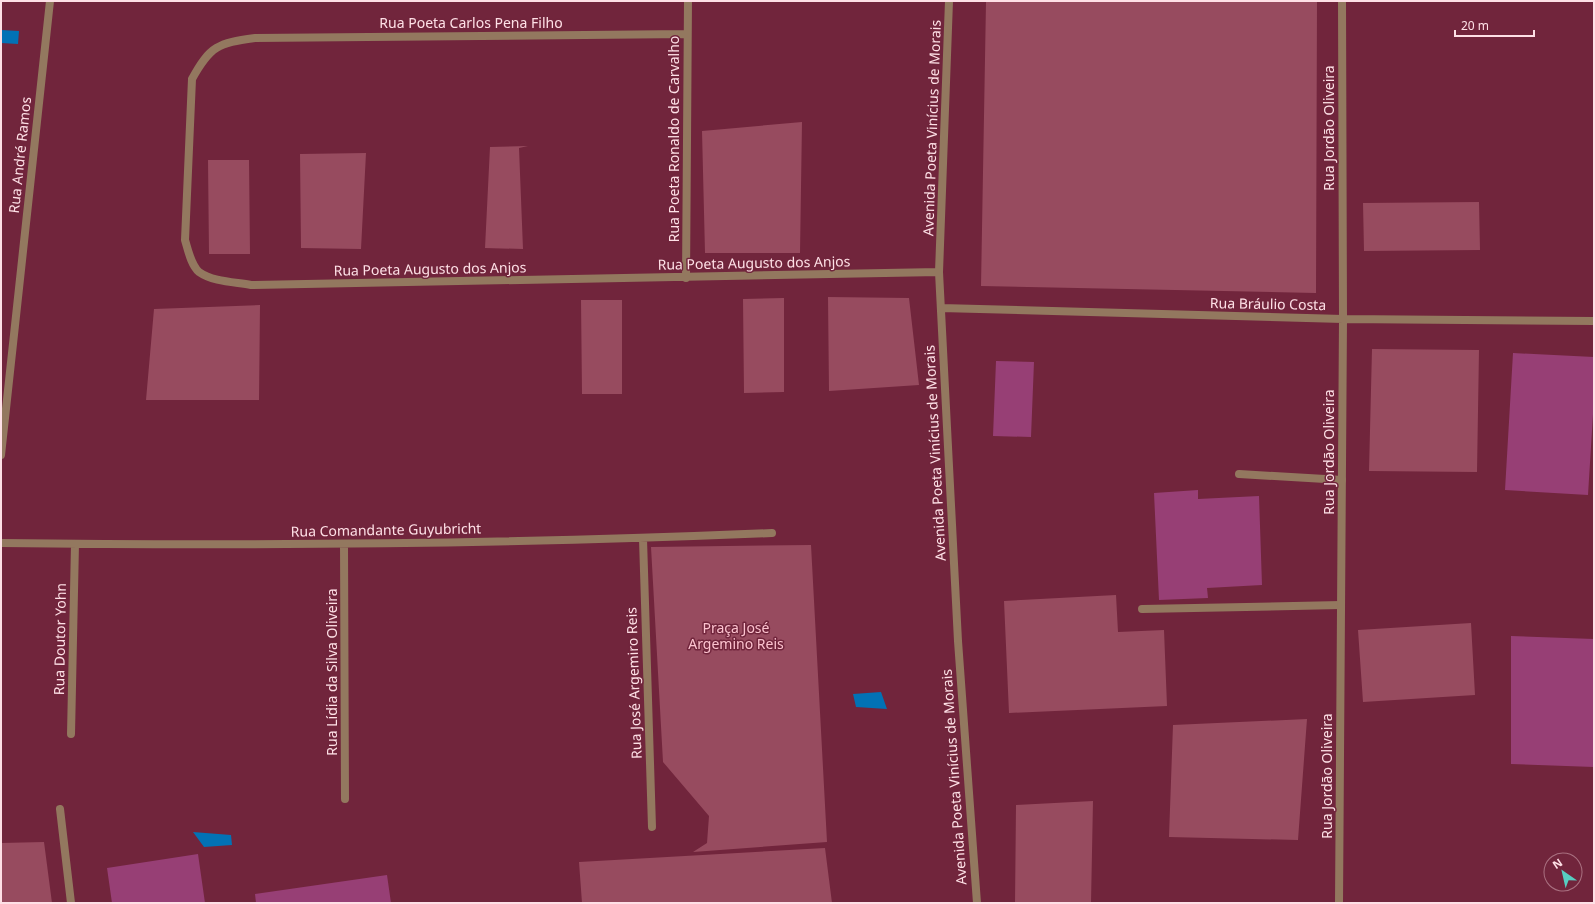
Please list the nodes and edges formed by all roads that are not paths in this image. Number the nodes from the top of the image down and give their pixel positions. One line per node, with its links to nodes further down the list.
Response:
1 (50, 1): 12 (street, Rua André Ramos)
2 (688, 1): 5 (street, Rua Poeta Ronaldo de Carvalho)
3 (949, 1): 7 (street, Avenida Poeta Vinícius de Morais)
4 (1342, 1): 10 (street, Rua Jordão Oliveira)
5 (687, 34): 6 (street, Rua Poeta Carlos Pena Filho); 8 (street, Rua Poeta Ronaldo de Carvalho)
6 (255, 38): 8 (street, Rua Poeta Augusto dos Anjos)
7 (940, 272): 8 (street, Rua Poeta Augusto dos Anjos); 9 (street, Avenida Poeta Vinícius de Morais)
8 (686, 278)
9 (941, 308): 10 (street, Rua Bráulio Costa); 27 (street, Avenida Poeta Vinícius de Morais)
10 (1343, 318): 11 (street, Rua Bráulio Costa); 14 (street, Rua Jordão Oliveira)
11 (1594, 321)
12 (1, 455)
13 (1239, 474): 14 (street)
14 (1342, 480): 20 (street, Rua Jordão Oliveira)
15 (772, 533): 16 (street, Rua Comandante Guyubricht)
16 (643, 539): 19 (street, Rua Comandante Guyubricht); 25 (street, Rua José Argemiro Reis)
17 (1, 543): 18 (street, Rua Comandante Guyubricht)
18 (75, 544): 19 (street, Rua Comandante Guyubricht); 22 (street, Rua Doutor Yohn)
19 (344, 544): 23 (street, Rua Lídia da Silva Oliveira)
20 (1341, 605): 21 (street); 28 (street, Rua Jordão Oliveira)
21 (1142, 609)
22 (71, 734)
23 (345, 799)
24 (60, 809): 26 (street)
25 (652, 827)
26 (71, 903)
27 (977, 903)
28 (1339, 903)

